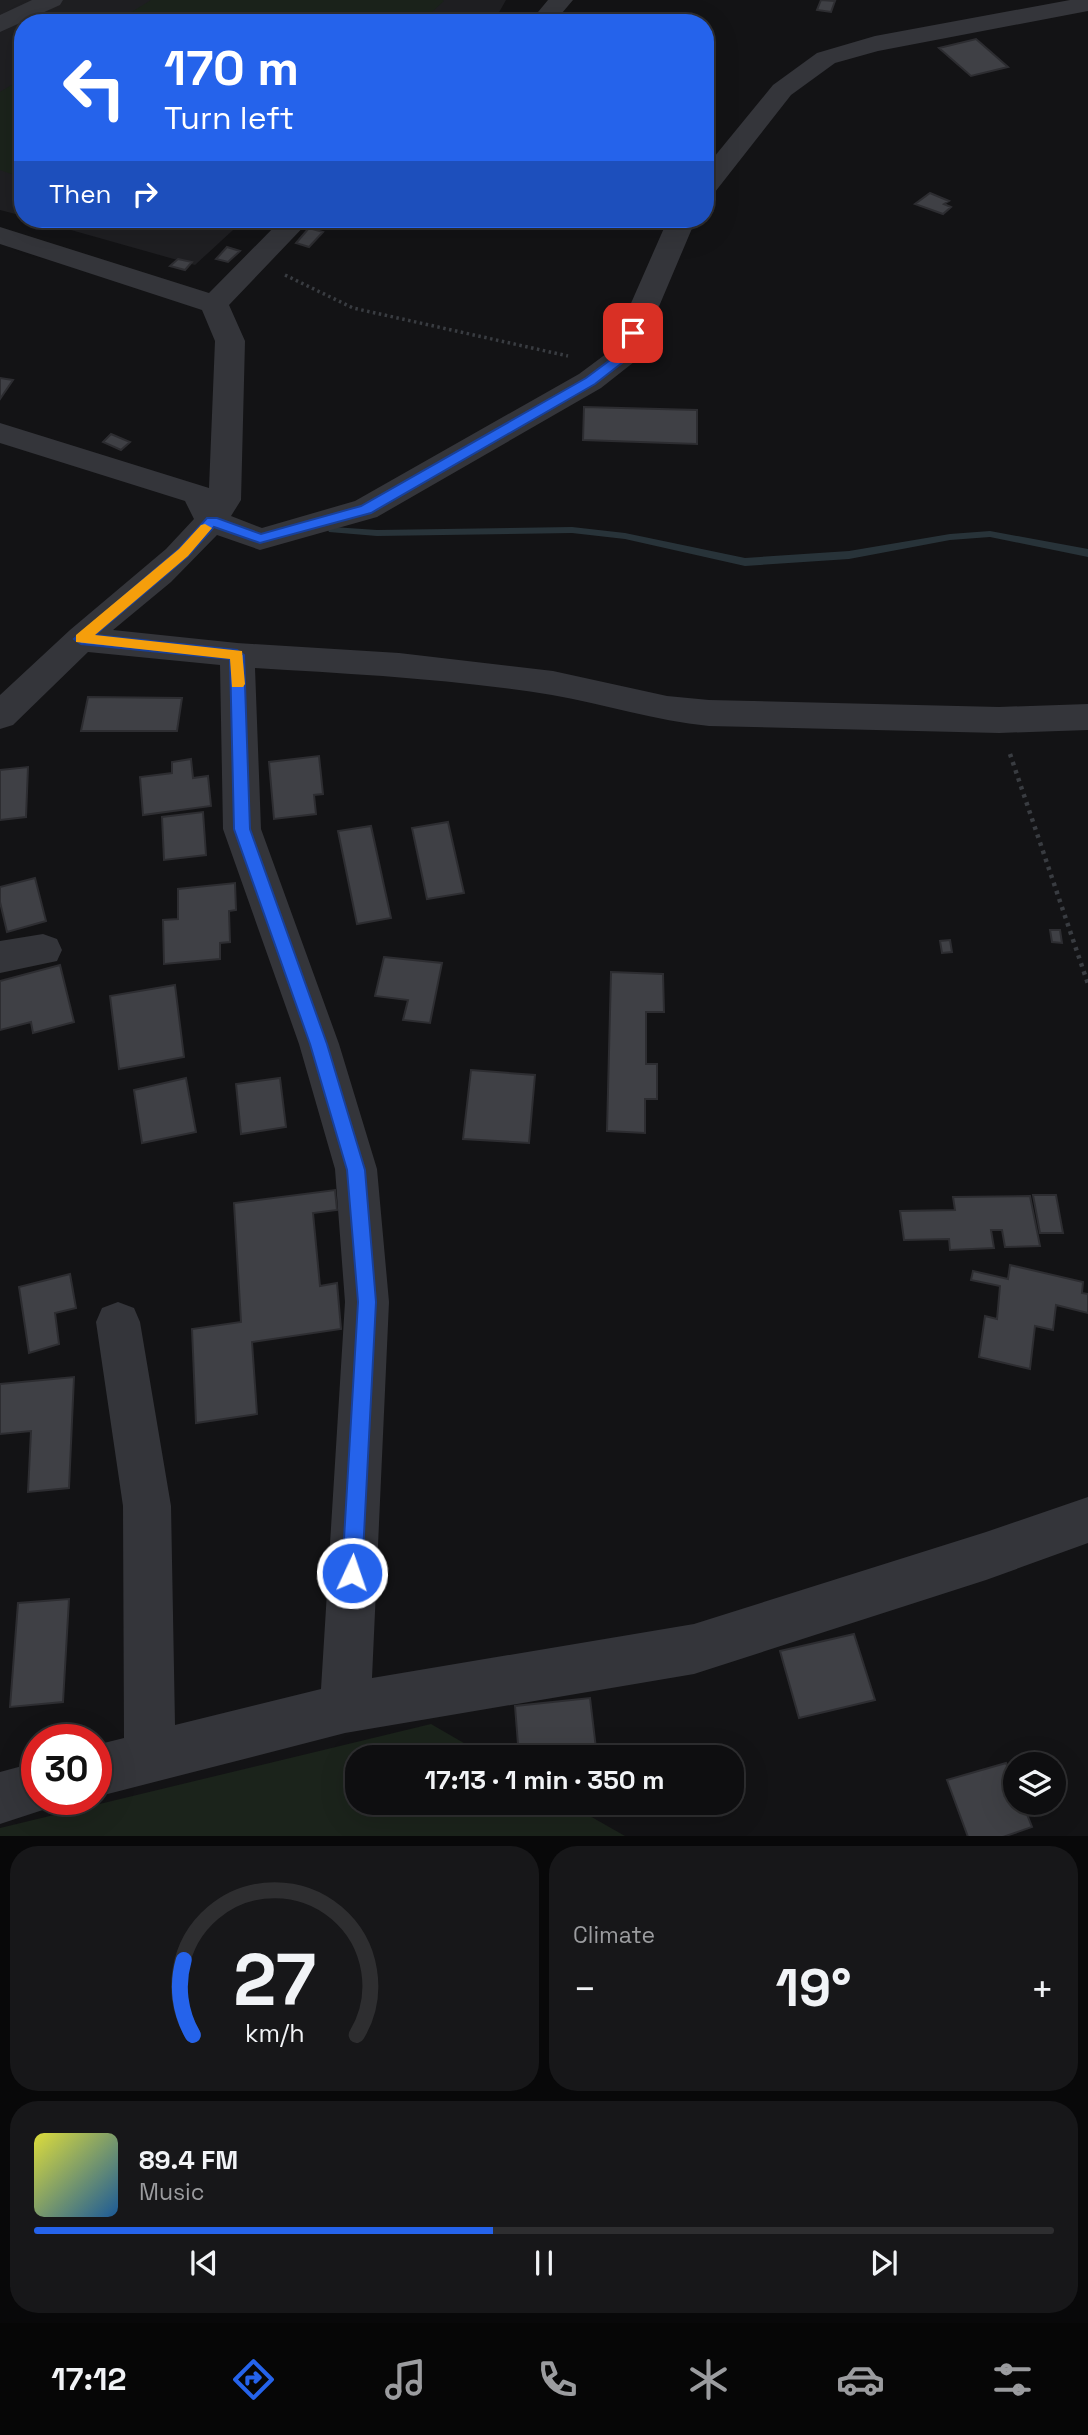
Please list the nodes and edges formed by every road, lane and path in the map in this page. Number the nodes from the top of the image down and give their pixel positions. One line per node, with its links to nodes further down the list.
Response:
1 (51, 0): 4 (street)
2 (561, 0): 5 (street)
3 (1088, 4): 6 (street)
4 (22, 14)
5 (550, 14)
6 (714, 174)
7 (289, 228): 10 (street)
8 (677, 228): 12 (street)
9 (0, 235): 11 (street)
10 (257, 260): 11 (street); 12 (path)
11 (214, 304): 14 (street)
12 (610, 366): 14 (street)
13 (0, 433): 14 (street)
14 (212, 521): 15 (street)
15 (81, 639): 16 (street); 17 (street)
16 (237, 655): 19 (street); 25 (street)
17 (0, 716)
18 (1088, 717): 19 (street)
19 (999, 720): 22 (path)
20 (43, 950): 21 (street)
21 (0, 957)
22 (1088, 984)
23 (118, 1322): 26 (street)
24 (1088, 1520): 25 (street)
25 (345, 1708): 26 (street)
26 (150, 1755): 27 (street)
27 (112, 1766)
28 (21, 1792): 29 (street)
29 (0, 1798)

